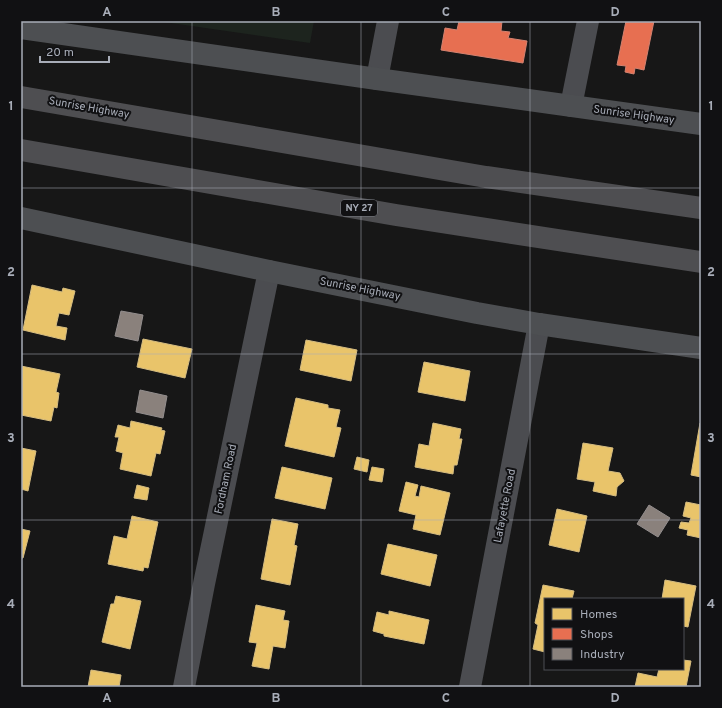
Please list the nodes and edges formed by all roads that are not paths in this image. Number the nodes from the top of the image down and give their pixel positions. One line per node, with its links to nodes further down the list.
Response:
1 (388, 21): 4 (street)
2 (583, 22): 6 (street)
3 (21, 28): 4 (main road, Sunrise Highway)
4 (377, 79): 6 (main road, Sunrise Highway)
5 (21, 96): 9 (highway, Sunrise Highway)
6 (571, 106): 7 (main road, Sunrise Highway)
7 (701, 124)
8 (21, 150): 11 (highway, NY 27)
9 (691, 207)
10 (21, 218): 12 (main road, Sunrise Highway)
11 (699, 262)
12 (269, 271): 13 (main road, Sunrise Highway); 15 (street, Fordham Road)
13 (539, 324): 14 (main road, Sunrise Highway); 16 (street, Lafayette Road)
14 (701, 348)
15 (184, 687)
16 (470, 687)

